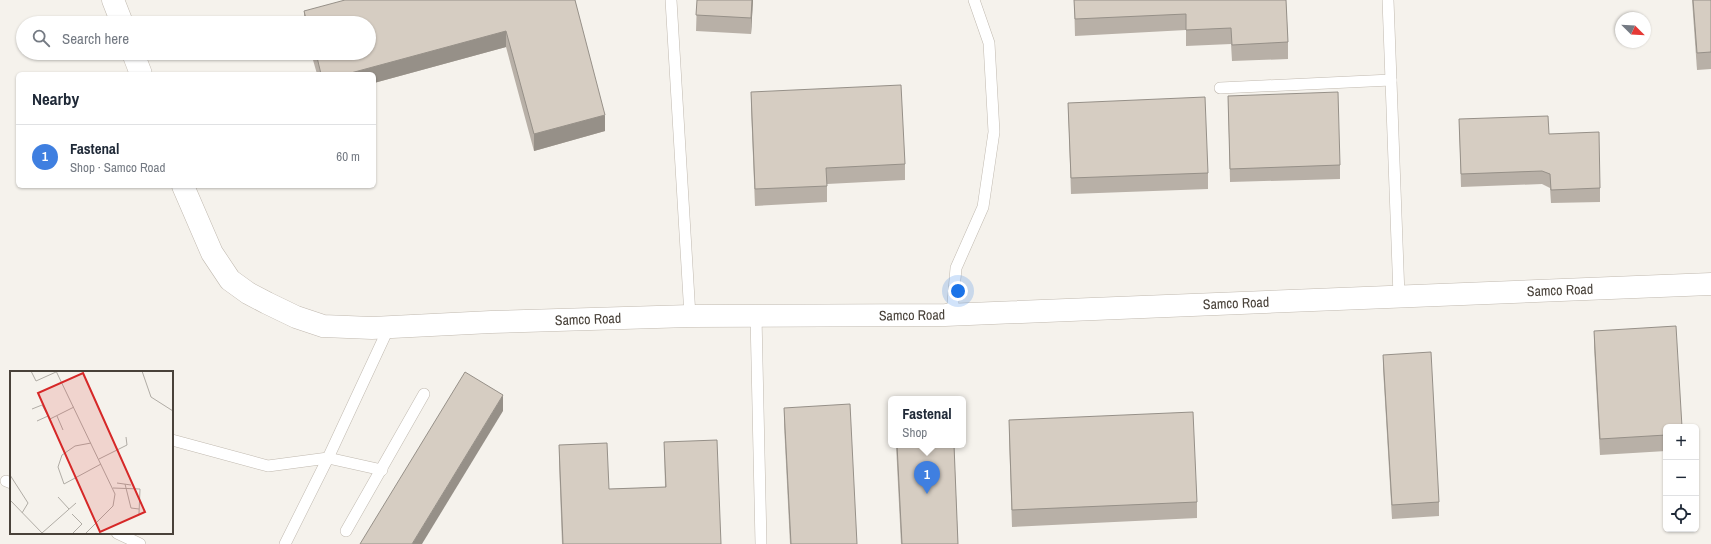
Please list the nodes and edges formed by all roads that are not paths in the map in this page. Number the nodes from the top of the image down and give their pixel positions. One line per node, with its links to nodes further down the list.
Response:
1 (113, 0): 5 (street)
2 (671, 0): 14 (lane)
3 (974, 0): 13 (lane)
4 (1388, 0): 8 (lane)
5 (119, 16)
6 (136, 60): 7 (street)
7 (140, 72)
8 (1391, 80): 9 (lane); 12 (lane)
9 (1220, 88)
10 (184, 188): 16 (street, Samco Road)
11 (1711, 284): 12 (street, Samco Road)
12 (1398, 296): 13 (street, Samco Road)
13 (952, 314): 15 (street, Samco Road)
14 (690, 316): 15 (street, Samco Road); 16 (street, Samco Road)
15 (756, 316): 25 (lane)
16 (389, 327): 19 (lane)
17 (424, 394): 20 (lane)
18 (173, 440): 19 (lane)
19 (328, 458): 20 (lane); 24 (lane)
20 (382, 470): 21 (lane)
21 (346, 531)
22 (119, 534): 23 (lane)
23 (140, 544)
24 (285, 544)
25 (761, 544)

